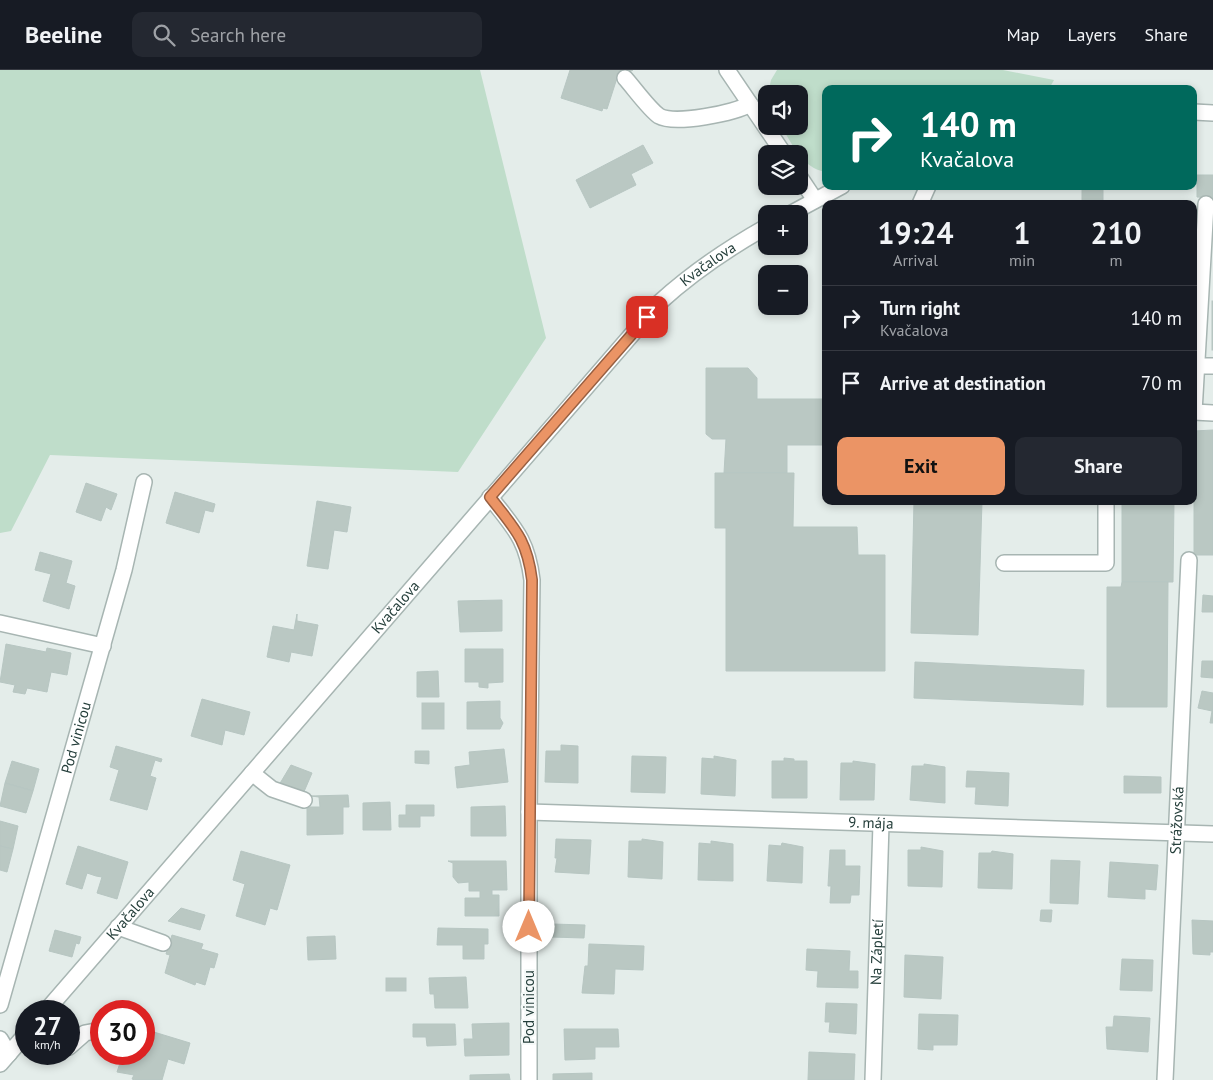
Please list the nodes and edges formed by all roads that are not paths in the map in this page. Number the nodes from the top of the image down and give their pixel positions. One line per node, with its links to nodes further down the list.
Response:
1 (727, 70): 3 (street)
2 (625, 78): 3 (street)
3 (750, 104): 6 (street)
4 (1197, 112): 5 (street)
5 (1213, 113)
6 (778, 145)
7 (808, 190): 9 (street)
8 (834, 190): 9 (street)
9 (815, 200): 11 (street)
10 (1206, 204): 13 (street)
11 (806, 205)
12 (758, 231): 18 (street, Kvačalova)
13 (1197, 366): 14 (street)
14 (1213, 366)
15 (1197, 412): 16 (street)
16 (1213, 413)
17 (144, 482): 23 (street, Pod vinicou)
18 (490, 497): 24 (street, Kvačalova); 26 (street, Pod vinicou)
19 (1106, 505): 21 (street)
20 (1190, 560): 28 (street, Strážovská)
21 (1004, 563)
22 (0, 623): 23 (street)
23 (102, 646): 32 (street, Pod vinicou)
24 (252, 773): 25 (street); 30 (street, Kvačalova)
25 (304, 800)
26 (529, 812): 27 (street, 9. mája); 37 (street, Pod vinicou)
27 (881, 824): 28 (street, 9. mája); 38 (street, Na Zápletí)
28 (1176, 833): 29 (street, 9. mája); 39 (street, Strážovská)
29 (1213, 834)
30 (118, 928): 31 (street); 33 (street, Kvačalova)
31 (163, 942)
32 (1, 997)
33 (56, 1000)
34 (0, 1039): 36 (street)
35 (15, 1046): 36 (street)
36 (4, 1059)
37 (529, 1080)
38 (873, 1080)
39 (1166, 1080)

